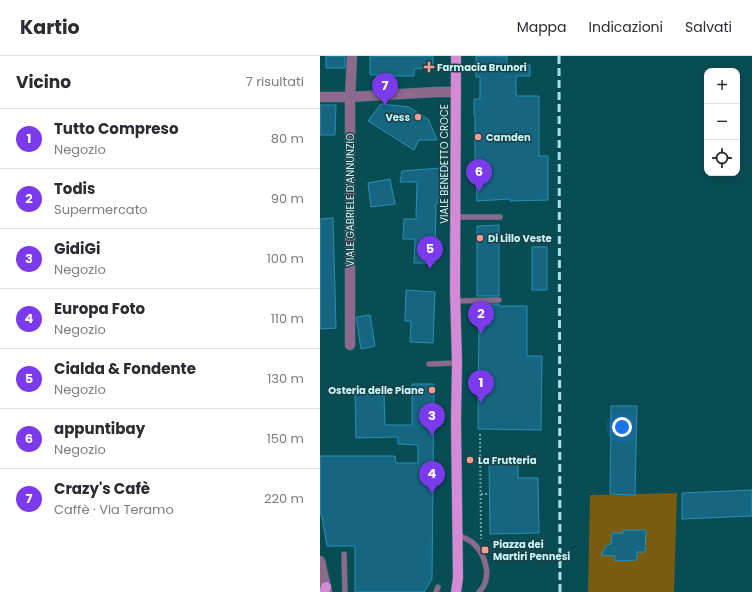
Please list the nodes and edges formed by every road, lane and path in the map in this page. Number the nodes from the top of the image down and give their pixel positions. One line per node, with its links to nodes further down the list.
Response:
1 (352, 56): 5 (street, VIALE GABRIELE D'ANNUNZIO)
2 (456, 56): 3 (main road, VIALE BENEDETTO CROCE)
3 (456, 92): 5 (street); 6 (main road, VIALE BENEDETTO CROCE)
4 (320, 97): 5 (street)
5 (350, 97): 10 (street, VIALE GABRIELE D'ANNUNZIO)
6 (456, 217): 7 (lane); 9 (main road, VIALE BENEDETTO CROCE)
7 (500, 217)
8 (499, 300): 9 (lane)
9 (456, 302): 11 (main road, VIALE BENEDETTO CROCE)
10 (350, 345)
11 (457, 363): 12 (lane); 16 (main road, VIALE BENEDETTO CROCE)
12 (429, 364)
13 (480, 434): 14 (path)
14 (480, 494): 15 (path); 17 (path)
15 (488, 494)
16 (458, 535): 17 (lane); 21 (main road, VIALE BENEDETTO CROCE)
17 (481, 553): 23 (lane)
18 (344, 554): 22 (lane)
19 (320, 561): 20 (street)
20 (326, 590)
21 (457, 590)
22 (345, 592)
23 (479, 592)

